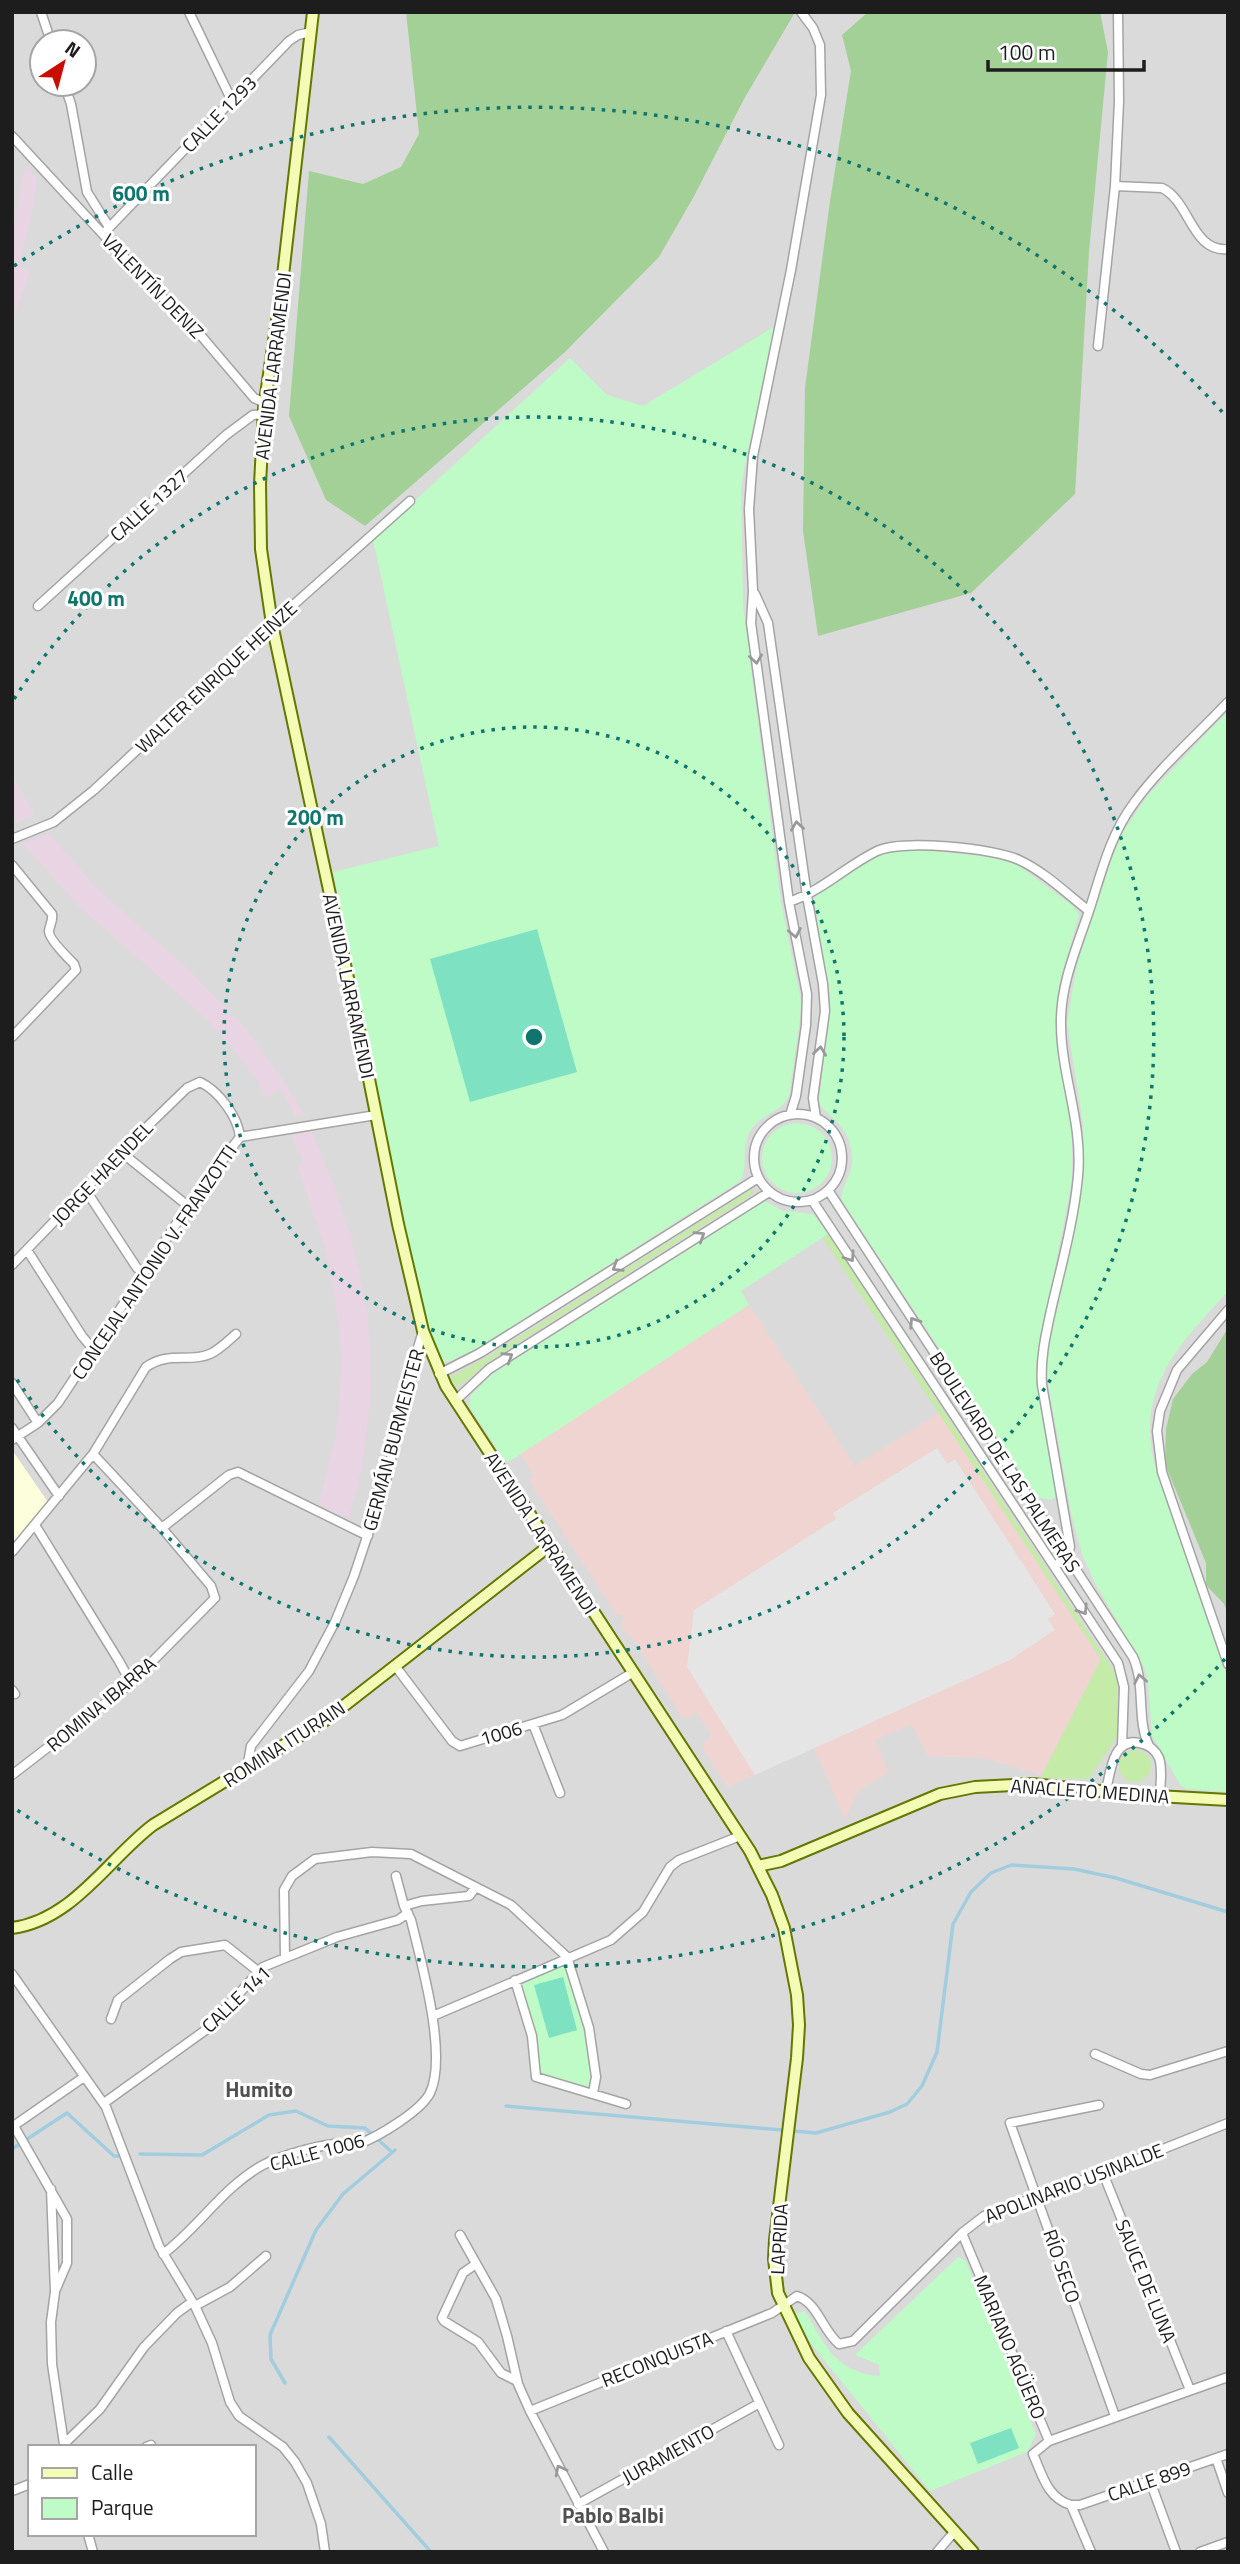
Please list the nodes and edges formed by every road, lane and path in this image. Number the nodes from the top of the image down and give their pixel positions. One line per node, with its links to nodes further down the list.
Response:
1 (189, 12): 7 (street)
2 (313, 12): 5 (main road, AVENIDA LARRAMENDI)
3 (801, 12): 15 (street)
4 (1118, 12): 9 (street)
5 (311, 32): 7 (street, CALLE 1293); 13 (main road, AVENIDA LARRAMENDI)
6 (69, 98): 10 (street)
7 (232, 101): 10 (street, CALLE 1293)
8 (12, 136): 10 (street, VALENTÍN DENIZ)
9 (1115, 186): 11 (street); 12 (street)
10 (106, 231): 13 (street, VALENTÍN DENIZ)
11 (1228, 249)
12 (1098, 346)
13 (264, 409): 16 (street, CALLE 1327); 17 (main road, AVENIDA LARRAMENDI)
14 (410, 501): 17 (street, WALTER ENRIQUE HEINZE)
15 (753, 591): 21 (street, one-way to 15); 22 (street, one-way to 22)
16 (38, 606)
17 (272, 624): 19 (street, WALTER ENRIQUE HEINZE); 26 (main road, AVENIDA LARRAMENDI)
18 (1228, 702): 23 (street)
19 (12, 839)
20 (12, 865): 24 (street)
21 (807, 896): 22 (street); 23 (street); 28 (street, one-way to 21)
22 (789, 902): 27 (street, one-way to 27)
23 (1088, 911): 56 (street)
24 (12, 1037)
25 (193, 1084): 29 (street, CONCEJAL ANTONIO V. FRANZOTTI); 30 (street, JORGE HAENDEL)
26 (376, 1115): 29 (street); 41 (main road, AVENIDA LARRAMENDI)
27 (790, 1115): 28 (street); 31 (street)
28 (816, 1118): 33 (street)
29 (240, 1137): 36 (street, CONCEJAL ANTONIO V. FRANZOTTI)
30 (121, 1152): 32 (street, JORGE HAENDEL); 36 (street)
31 (758, 1178): 34 (street); 44 (street, one-way to 44)
32 (85, 1189): 37 (street, JORGE HAENDEL); 39 (street)
33 (828, 1190): 35 (street); 56 (street, BOULEVARD DE LAS PALMERAS, one-way to 33)
34 (769, 1192): 35 (street); 46 (street, one-way to 34)
35 (812, 1200): 57 (street, BOULEVARD DE LAS PALMERAS, one-way to 57)
36 (188, 1206): 39 (street, CONCEJAL ANTONIO V. FRANZOTTI)
37 (27, 1250): 38 (street, JORGE HAENDEL); 43 (street)
38 (12, 1265)
39 (144, 1273): 43 (street, CONCEJAL ANTONIO V. FRANZOTTI)
40 (1228, 1310): 58 (street)
41 (423, 1331): 44 (main road, AVENIDA LARRAMENDI); 53 (street, GERMÁN BURMEISTER)
42 (236, 1334): 49 (street)
43 (93, 1349): 47 (street, CONCEJAL ANTONIO V. FRANZOTTI)
44 (439, 1374): 46 (main road, AVENIDA LARRAMENDI)
45 (12, 1383): 47 (street)
46 (455, 1401): 54 (main road, AVENIDA LARRAMENDI)
47 (38, 1423): 48 (street, CONCEJAL ANTONIO V. FRANZOTTI)
48 (14, 1435): 50 (street)
49 (93, 1454): 50 (street); 52 (street)
50 (59, 1496): 51 (street)
51 (35, 1525): 55 (street); 61 (street)
52 (162, 1528): 53 (street); 61 (street, ROMINA IBARRA)
53 (368, 1536): 65 (street, GERMÁN BURMEISTER)
54 (549, 1546): 59 (main road, ROMINA ITURAIN); 60 (main road, AVENIDA LARRAMENDI)
55 (12, 1552)
56 (1067, 1557): 57 (street); 64 (street, BOULEVARD DE LAS PALMERAS, one-way to 56)
57 (1055, 1566): 63 (street, BOULEVARD DE LAS PALMERAS, one-way to 63)
58 (1228, 1664)
59 (396, 1667): 62 (street, 1006); 65 (main road, ROMINA ITURAIN)
60 (632, 1673): 62 (street, 1006); 71 (main road, AVENIDA LARRAMENDI)
61 (131, 1683): 66 (street, ROMINA IBARRA)
62 (533, 1724): 68 (street)
63 (1122, 1746): 64 (street); 67 (street)
64 (1149, 1746): 69 (street, BOULEVARD DE LAS PALMERAS)
65 (247, 1769): 76 (main road, ROMINA ITURAIN)
66 (12, 1775)
67 (1106, 1792): 69 (main road, ANACLETO MEDINA); 72 (main road, ANACLETO MEDINA)
68 (560, 1793)
69 (1160, 1796): 70 (main road, ANACLETO MEDINA)
70 (1228, 1800)
71 (740, 1836): 72 (main road, AVENIDA LARRAMENDI); 77 (street)
72 (758, 1866): 103 (main road, LAPRIDA)
73 (396, 1876): 75 (street, CALLE 1006)
74 (475, 1888): 75 (street); 77 (street, CALLE 141); 78 (street, CALLE 141)
75 (406, 1910): 78 (street); 82 (street, CALLE 1006)
76 (12, 1928)
77 (567, 1957): 81 (street); 87 (street)
78 (285, 1958): 79 (street, CALLE 141)
79 (259, 1972): 83 (street); 88 (street, CALLE 141)
80 (12, 1974): 86 (street)
81 (515, 1980): 82 (street); 87 (street)
82 (433, 2016): 98 (street, CALLE 1006)
83 (111, 2019)
84 (1228, 2051): 85 (street)
85 (1095, 2054)
86 (84, 2077): 88 (street); 92 (street)
87 (593, 2094): 89 (street)
88 (104, 2103): 98 (street)
89 (626, 2104)
90 (1099, 2105): 95 (street, RÍO SECO)
91 (1228, 2123): 93 (street, APOLINARIO USINALDE)
92 (13, 2126): 94 (street)
93 (1103, 2173): 95 (street, APOLINARIO USINALDE); 107 (street, SAUCE DE LUNA)
94 (51, 2189): 101 (street); 101 (street)
95 (1037, 2196): 96 (street, APOLINARIO USINALDE); 110 (street, RÍO SECO)
96 (962, 2233): 103 (street, APOLINARIO USINALDE); 111 (street, MARIANO AGÜERO)
97 (460, 2235): 100 (street)
98 (163, 2254): 102 (street)
99 (266, 2256): 102 (street)
100 (476, 2264): 106 (street); 106 (street)
101 (55, 2292): 112 (street)
102 (194, 2304): 113 (street); 123 (street)
103 (782, 2305): 104 (street, RECONQUISTA); 121 (main road, LAPRIDA)
104 (726, 2331): 108 (street); 109 (street, RECONQUISTA)
105 (1228, 2377): 107 (street, MARIANO AGÜERO)
106 (517, 2381): 109 (street)
107 (1190, 2390): 110 (street, MARIANO AGÜERO)
108 (758, 2404): 114 (street); 119 (street, JURAMENTO)
109 (530, 2411): 119 (street, one-way to 109)
110 (1115, 2416): 111 (street, MARIANO AGÜERO)
111 (1049, 2441): 120 (street)
112 (64, 2445)
113 (65, 2445)
114 (779, 2445)
115 (1228, 2454): 116 (street, CALLE 899)
116 (1216, 2458): 117 (street, CALLE 899); 118 (street)
117 (1150, 2481): 120 (street, CALLE 899); 128 (street)
118 (1228, 2493)
119 (578, 2504): 124 (street)
120 (1070, 2505): 127 (street)
121 (955, 2530): 125 (street); 126 (main road, LAPRIDA)
122 (1228, 2543): 129 (street)
123 (324, 2552)
124 (604, 2552)
125 (937, 2552)
126 (973, 2552)
127 (1091, 2552)
128 (1176, 2552)
129 (1200, 2552)

